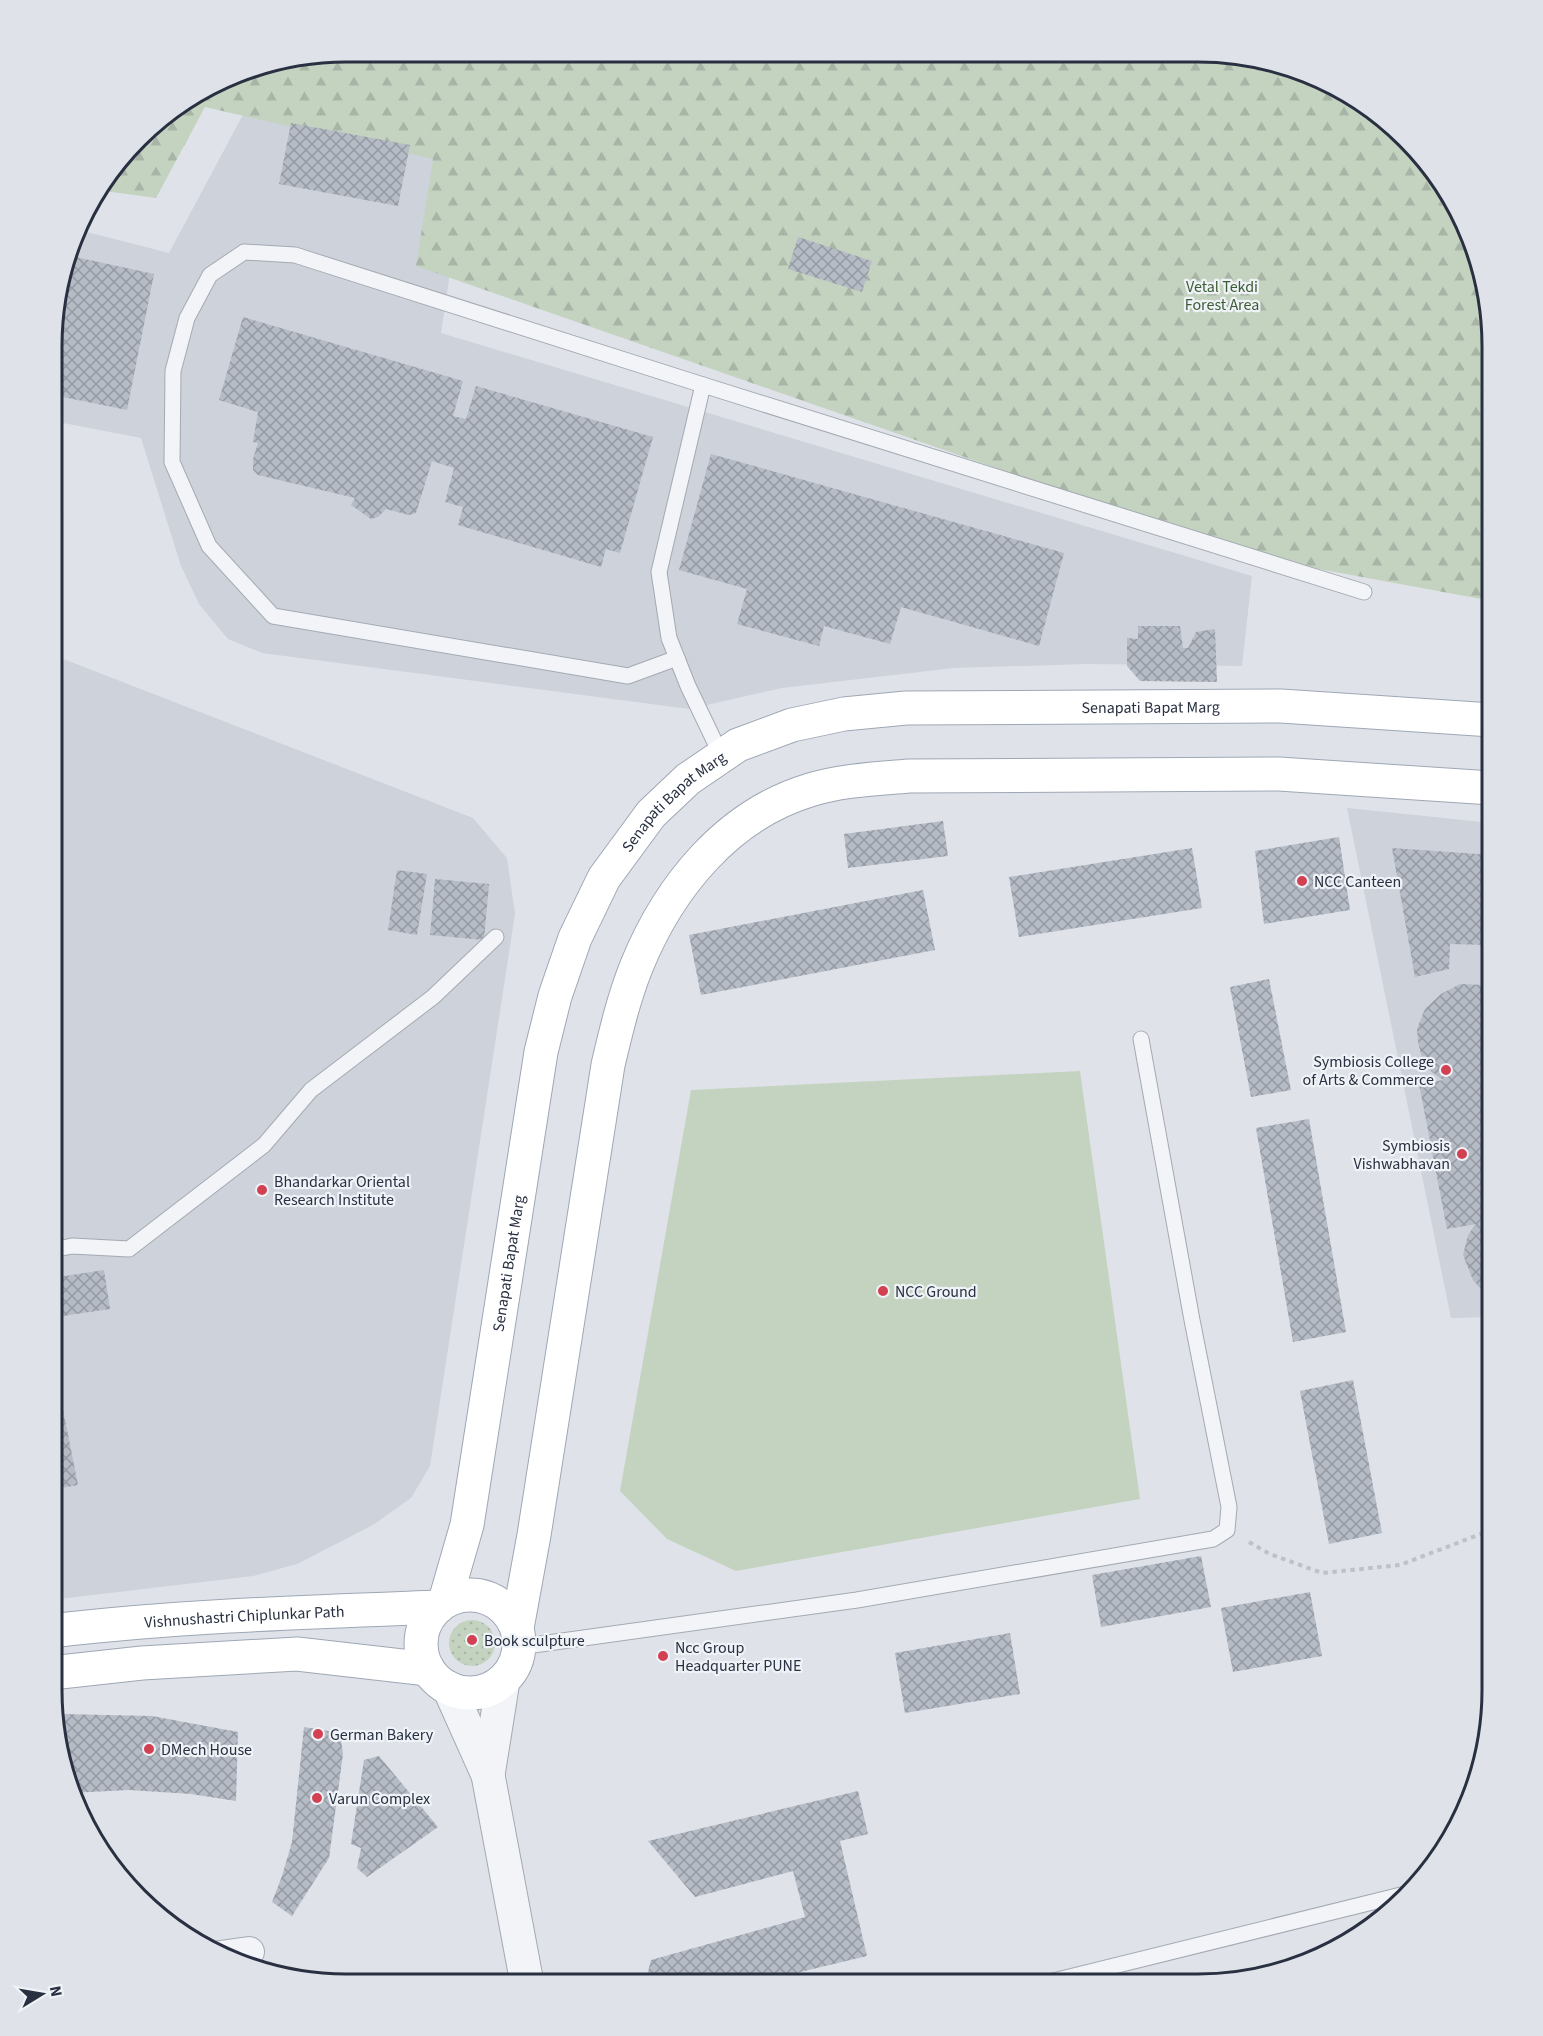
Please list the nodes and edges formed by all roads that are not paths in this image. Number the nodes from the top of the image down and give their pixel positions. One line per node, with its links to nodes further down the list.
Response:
1 (703, 385): 2 (lane); 3 (lane); 3 (lane)
2 (1364, 592)
3 (677, 658): 5 (lane)
4 (1482, 719): 5 (main road, Senapati Bapat Marg)
5 (722, 757): 10 (main road, Senapati Bapat Marg)
6 (1482, 787): 12 (main road)
7 (496, 937): 9 (lane)
8 (1141, 1039): 12 (lane)
9 (62, 1248)
10 (442, 1604): 11 (main road, Vishnushastri Chiplunkar Path); 12 (main road); 14 (main road)
11 (62, 1630)
12 (518, 1637): 15 (main road)
13 (62, 1672): 14 (main road)
14 (438, 1679): 15 (main road); 16 (street)
15 (502, 1681): 16 (street)
16 (488, 1774): 20 (street)
17 (1392, 1897): 21 (lane)
18 (249, 1952): 19 (street)
19 (238, 1953)
20 (525, 1975)
21 (1074, 1975)

